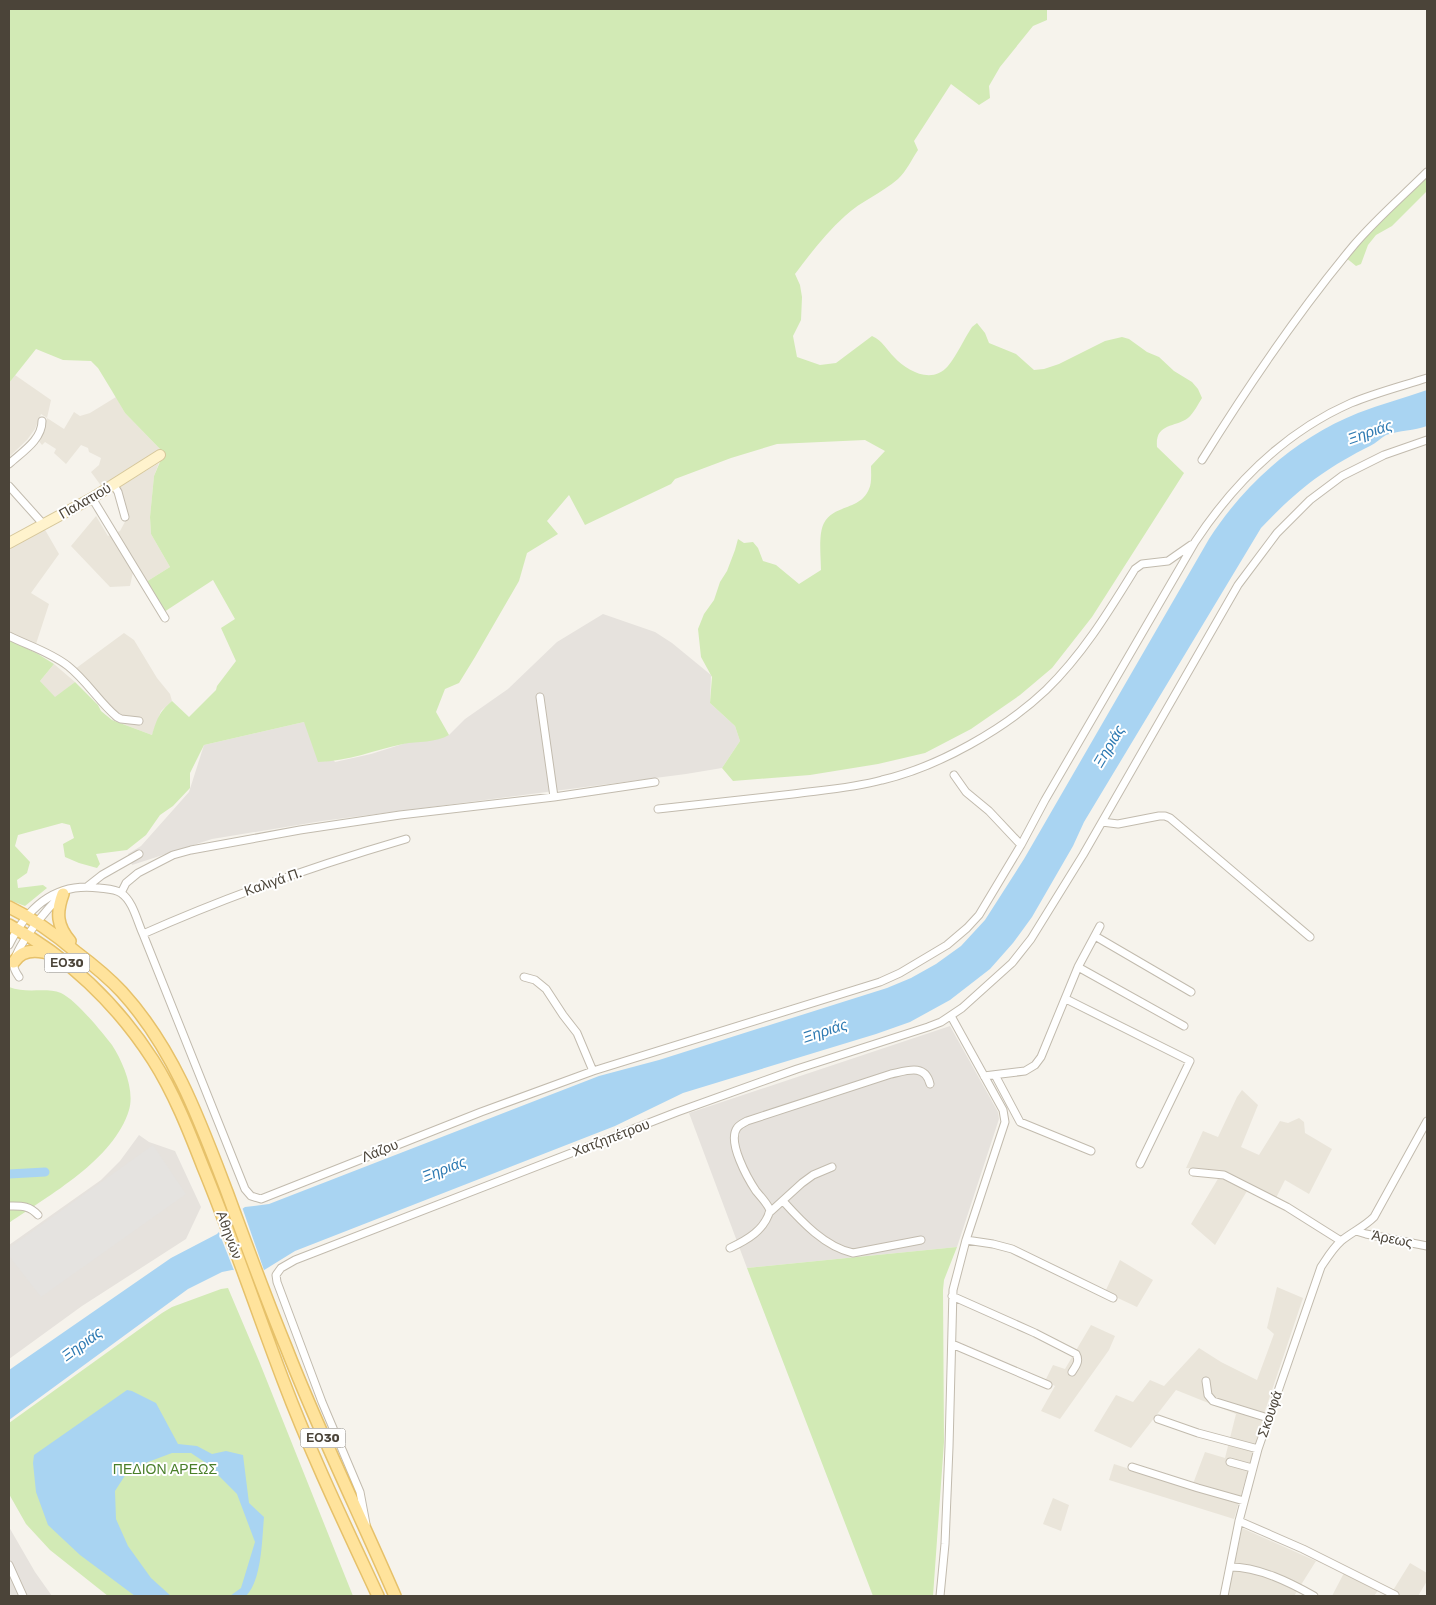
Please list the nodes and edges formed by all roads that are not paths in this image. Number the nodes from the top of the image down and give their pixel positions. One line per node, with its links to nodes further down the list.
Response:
1 (1427, 172): 6 (street)
2 (1427, 378): 13 (street, Λάζου)
3 (42, 421): 7 (street)
4 (1427, 440): 23 (street, Χατζηπέτρου)
5 (160, 455): 8 (street, Παλατιού)
6 (1202, 460)
7 (9, 464)
8 (114, 484): 10 (street, Παλατιού); 11 (street)
9 (9, 486): 12 (street)
10 (92, 498): 12 (street, Παλατιού); 15 (street)
11 (126, 517)
12 (44, 525): 14 (street, Παλατιού)
13 (1195, 542): 22 (street); 25 (street, Λάζου)
14 (9, 543)
15 (165, 618)
16 (9, 636): 18 (street)
17 (540, 697): 21 (street)
18 (139, 721)
19 (954, 775): 25 (street)
20 (655, 782): 21 (street)
21 (554, 797): 29 (street)
22 (658, 809)
23 (1102, 822): 37 (street); 46 (street, Χατζηπέτρου)
24 (406, 839): 35 (street, Καλιγά Π.)
25 (1021, 845): 48 (street, Λάζου)
26 (140, 854): 27 (street)
27 (88, 886): 28 (street); 29 (street)
28 (67, 891): 31 (street); 32 (street); 39 (main road)
29 (121, 893): 35 (street)
30 (9, 907): 31 (main road, Αθηνών / ΕΟ30)
31 (26, 916): 32 (main road, Αθηνών / ΕΟ30); 34 (street)
32 (37, 922): 34 (street); 39 (main road, Αθηνών / ΕΟ30)
33 (1100, 926): 36 (street)
34 (18, 930): 38 (street); 40 (main road, Αθηνών / ΕΟ30); 41 (street)
35 (143, 934): 48 (street, Λάζου)
36 (1095, 936): 42 (street); 44 (street)
37 (1310, 937)
38 (9, 945)
39 (78, 953): 82 (main road, Αθηνών / ΕΟ30)
40 (64, 960): 41 (main road); 87 (main road, Αθηνών / ΕΟ30)
41 (11, 966)
42 (1078, 967): 45 (street); 47 (street)
43 (524, 977): 48 (street)
44 (1191, 992)
45 (1066, 999): 49 (street); 54 (street)
46 (950, 1016): 50 (street); 67 (street, Χατζηπέτρου)
47 (1184, 1026)
48 (594, 1071)
49 (995, 1075): 50 (street); 53 (street)
50 (984, 1076): 63 (street)
51 (930, 1084): 59 (street)
52 (1427, 1121): 61 (street, Σκουφά)
53 (1091, 1151)
54 (1140, 1164)
55 (832, 1167): 57 (street)
56 (1193, 1172): 64 (street)
57 (783, 1201): 59 (street); 62 (street)
58 (9, 1206): 60 (street)
59 (769, 1214): 66 (street)
60 (38, 1215)
61 (1356, 1231): 64 (street, Σκουφά); 65 (street, Άρεως)
62 (921, 1240)
63 (966, 1240): 68 (street); 69 (street)
64 (1341, 1241): 74 (street, Σκουφά)
65 (1427, 1246)
66 (730, 1248)
67 (277, 1272): 82 (street, Αθηνών)
68 (952, 1296): 70 (street); 71 (street)
69 (1113, 1298)
70 (952, 1344): 73 (street); 89 (street)
71 (1072, 1372)
72 (1206, 1381): 74 (street)
73 (1048, 1384)
74 (1268, 1418): 76 (street, Σκουφά)
75 (1158, 1419): 76 (street)
76 (1258, 1449): 79 (street, Σκουφά)
77 (1230, 1462): 79 (street)
78 (1132, 1467): 80 (street)
79 (1252, 1468): 80 (street, Σκουφά)
80 (1244, 1501): 81 (street, Σκουφά)
81 (1239, 1521): 84 (street, Σκουφά); 85 (street)
82 (368, 1537): 88 (main road, Αθηνών / ΕΟ30)
83 (9, 1566): 86 (street)
84 (1230, 1567): 90 (street, Σκουφά); 91 (street)
85 (1395, 1594)
86 (23, 1596)
87 (378, 1596)
88 (395, 1596)
89 (940, 1596)
90 (1224, 1596)
91 (1314, 1596)

